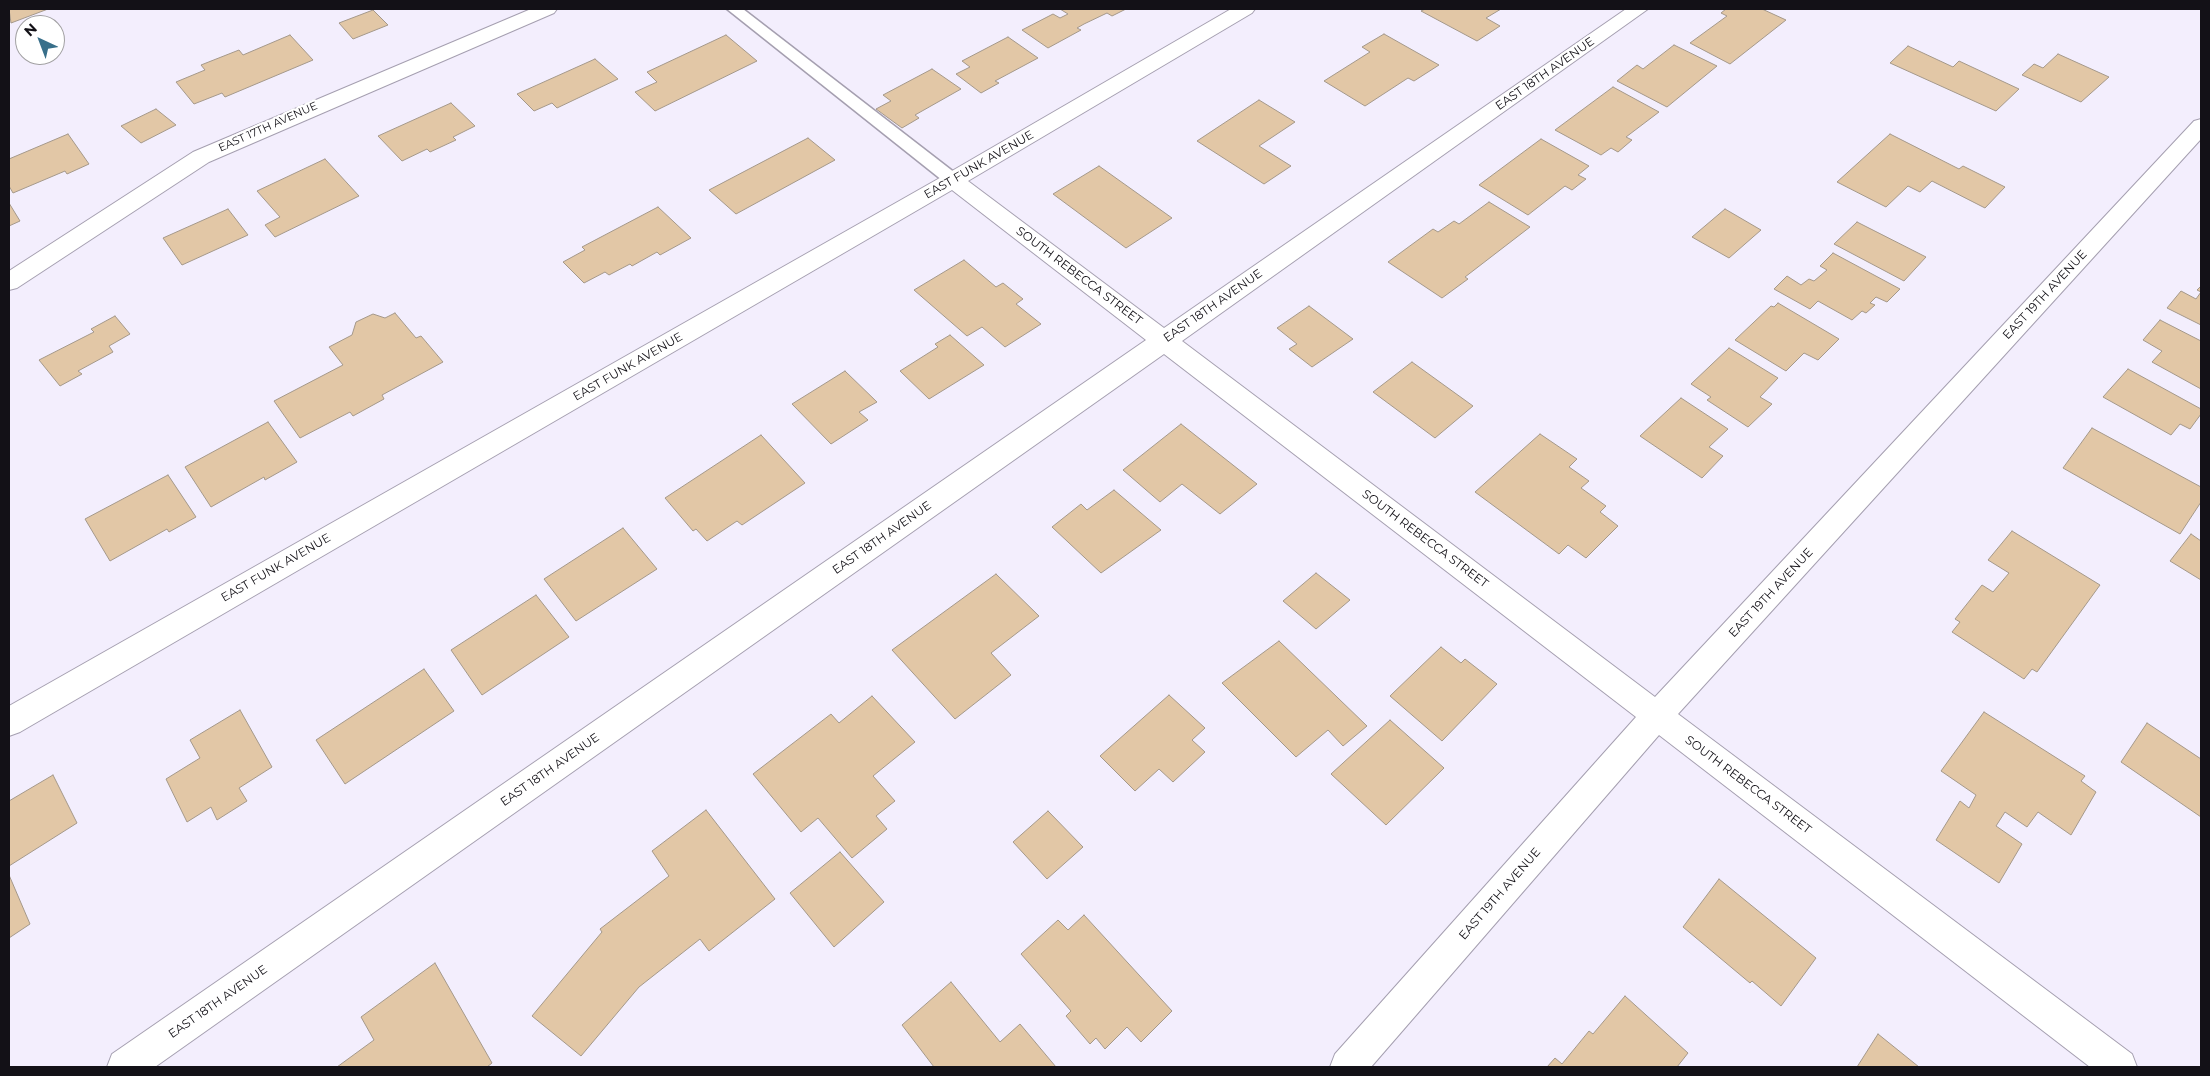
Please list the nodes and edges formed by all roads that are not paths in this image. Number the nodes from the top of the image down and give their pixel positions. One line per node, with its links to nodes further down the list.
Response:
1 (547, 9): 7 (street, EAST 17TH AVENUE)
2 (734, 9): 6 (lane, SOUTH REBECCA STREET)
3 (1245, 9): 6 (street, EAST FUNK AVENUE)
4 (1638, 9): 8 (street, EAST 18TH AVENUE)
5 (2201, 126): 9 (street, EAST 19TH AVENUE)
6 (954, 180): 8 (street, SOUTH REBECCA STREET); 10 (street, EAST FUNK AVENUE)
7 (9, 282)
8 (1164, 340): 9 (street, SOUTH REBECCA STREET); 11 (street, EAST 18TH AVENUE)
9 (1658, 716): 12 (street, EAST 19TH AVENUE); 13 (street, SOUTH REBECCA STREET)
10 (9, 722)
11 (125, 1067)
12 (1348, 1067)
13 (2119, 1067)

